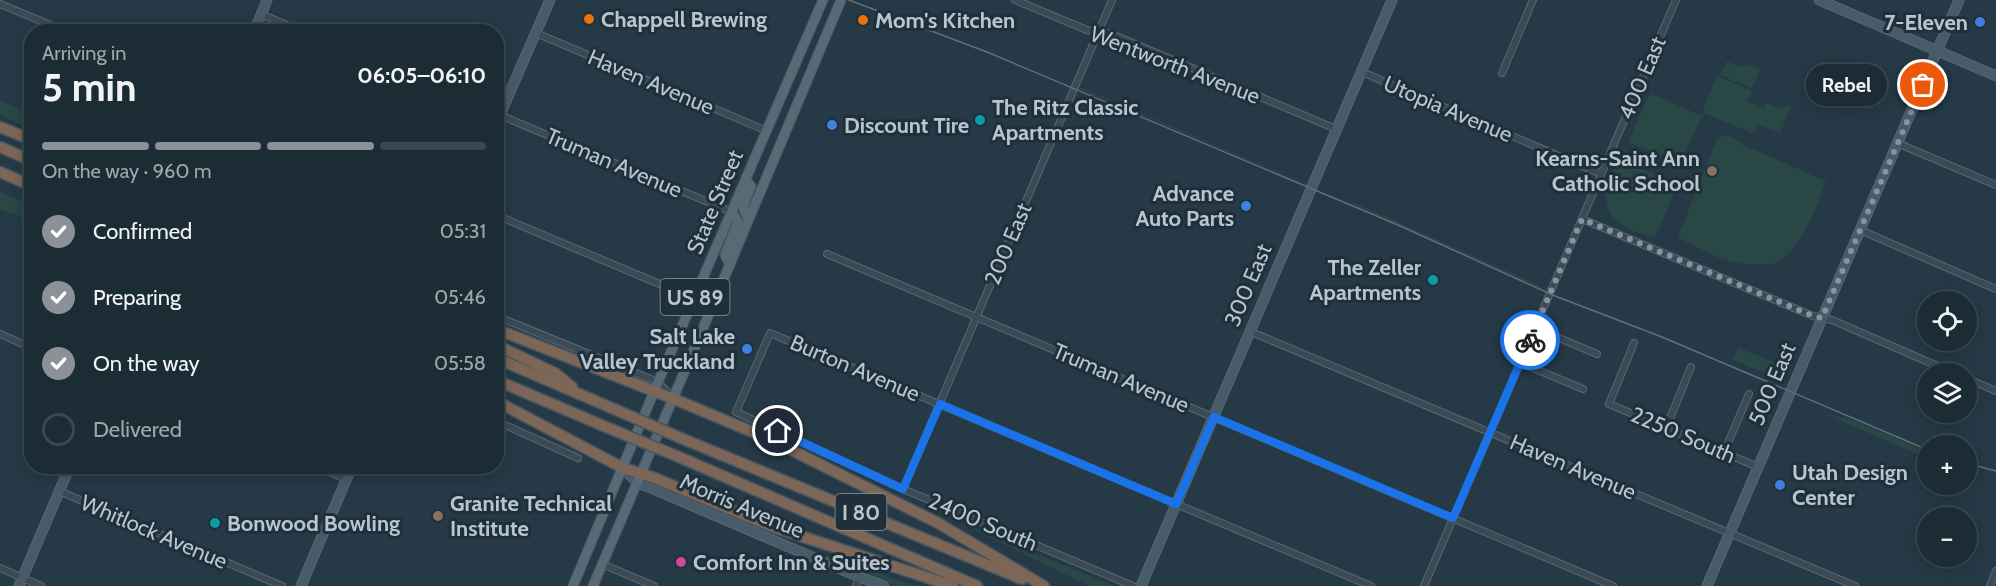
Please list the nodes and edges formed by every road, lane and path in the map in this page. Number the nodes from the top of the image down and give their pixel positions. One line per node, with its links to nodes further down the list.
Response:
1 (267, 0): 13 (street)
2 (550, 0): 18 (street)
3 (823, 0): 27 (main road, State Street / US 89)
4 (840, 0): 39 (main road, State Street / US 89)
5 (1015, 0): 17 (street, Wentworth Avenue)
6 (1112, 0): 17 (street, 200 East)
7 (1392, 0): 20 (street, 300 East)
8 (1533, 0): 21 (street)
9 (1676, 0): 33 (street, 400 East)
10 (1819, 0): 19 (street)
11 (1959, 0): 19 (street, 500 East)
12 (0, 4): 14 (street)
13 (261, 14): 15 (street); 16 (street)
14 (48, 24)
15 (257, 24)
16 (284, 24)
17 (1098, 32): 26 (street, Wentworth Avenue); 46 (street, 200 East)
18 (536, 33): 23 (street); 27 (street, Haven Avenue)
19 (1938, 51): 22 (street); 29 (street, 500 East)
20 (1362, 72): 26 (street, 300 East); 33 (street, Utopia Avenue)
21 (1502, 73)
22 (1996, 76)
23 (504, 105)
24 (504, 120): 37 (street, Truman Avenue)
25 (0, 127): 28 (highway)
26 (1336, 129): 51 (street, 300 East)
27 (767, 131): 34 (main road, State Street / US 89)
28 (24, 137)
29 (1897, 143): 36 (street); 41 (street, 500 East)
30 (0, 147): 31 (highway)
31 (24, 158)
32 (0, 172): 35 (highway)
33 (1601, 174): 40 (street, 400 East)
34 (746, 180): 37 (main road, State Street / US 89); 39 (main road)
35 (24, 182)
36 (1996, 185)
37 (732, 212): 43 (main road); 45 (main road, State Street / US 89)
38 (504, 218): 45 (street)
39 (748, 219): 43 (main road, State Street / US 89)
40 (1582, 219): 47 (street); 49 (street, 400 East)
41 (1860, 230): 44 (street); 47 (street, 500 East)
42 (827, 254): 46 (street, Truman Avenue)
43 (730, 265): 68 (main road, State Street / US 89)
44 (1996, 288)
45 (695, 298): 63 (main road, State Street / US 89)
46 (977, 317): 69 (street, 200 East); 72 (street, Truman Avenue)
47 (1822, 318): 59 (street); 78 (street, 500 East)
48 (504, 320): 63 (street)
49 (1535, 328): 56 (street); 58 (street, 400 East)
50 (504, 332): 63 (highway)
51 (1249, 332): 72 (street, 300 East); 75 (street, Haven Avenue)
52 (0, 334): 54 (street)
53 (1634, 343): 74 (street, 2250 South)
54 (24, 344)
55 (504, 349): 67 (highway)
56 (1598, 354)
57 (504, 361): 67 (highway, I 80)
58 (1521, 363): 64 (street); 75 (street, 400 East)
59 (1931, 363)
60 (1691, 367): 74 (street)
61 (504, 383): 104 (highway, I 80, bridge)
62 (1977, 383): 65 (street)
63 (656, 387): 68 (highway); 79 (main road, State Street / US 89)
64 (1583, 389)
65 (1996, 391)
66 (1749, 394): 76 (street)
67 (581, 395): 105 (highway, I 80, bridge)
68 (674, 399): 83 (main road, State Street / US 89); 106 (highway)
69 (940, 404): 71 (street, Burton Avenue); 85 (street, 200 East); 87 (street, Burton Avenue)
70 (504, 405): 79 (highway)
71 (736, 412): 85 (street, 2400 South)
72 (1214, 417): 87 (street, 300 East); 88 (street, Truman Avenue)
73 (504, 425): 77 (street)
74 (1666, 428): 76 (street, 2250 South)
75 (1491, 432): 88 (street, 400 East); 89 (street, Haven Avenue)
76 (1724, 452): 78 (street, 2250 South)
77 (578, 458)
78 (1758, 467): 89 (street, 500 East)
79 (622, 468): 83 (highway); 99 (main road, State Street / US 89)
80 (66, 474): 86 (street)
81 (334, 474): 84 (street)
82 (348, 474): 84 (street)
83 (640, 478): 90 (main road, State Street / US 89); 94 (street, Morris Avenue); 103 (highway)
84 (346, 479): 98 (street)
85 (903, 489): 107 (street, 2400 South)
86 (59, 491): 93 (street); 97 (street, Whitlock Avenue)
87 (1176, 504): 108 (street, 300 East); 109 (street, Burton Avenue)
88 (1453, 518): 110 (street, 400 East); 111 (street, Truman Avenue)
89 (1730, 533): 95 (street, Haven Avenue); 112 (street, 500 East)
90 (602, 564): 100 (main road, State Street / US 89); 101 (street)
91 (0, 568): 93 (street)
92 (1996, 571): 113 (street)
93 (21, 582): 96 (street)
94 (857, 582): 102 (street, Morris Avenue)
95 (1850, 585)
96 (41, 586)
97 (282, 586)
98 (301, 586)
99 (573, 586)
100 (593, 586)
101 (654, 586)
102 (884, 586)
103 (953, 586)
104 (977, 586)
105 (1039, 586)
106 (1044, 586)
107 (1133, 586)
108 (1141, 586)
109 (1371, 586)
110 (1424, 586)
111 (1613, 586)
112 (1707, 586)
113 (1990, 586)

